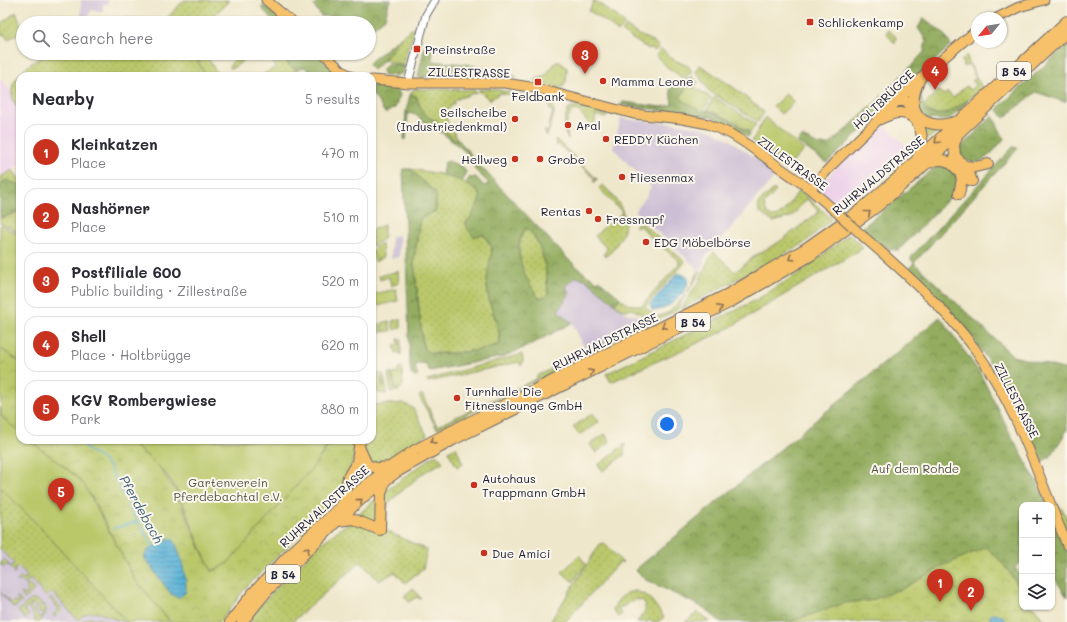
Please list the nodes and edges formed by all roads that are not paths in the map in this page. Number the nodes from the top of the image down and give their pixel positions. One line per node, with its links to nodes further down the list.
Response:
1 (266, 0): 5 (main road)
2 (435, 0): 13 (street)
3 (1044, 0): 4 (main road)
4 (1007, 13)
5 (285, 16)
6 (1067, 21): 17 (highway, RUHRWALDSTRASSE / B 54)
7 (1067, 32): 18 (highway, RUHRWALDSTRASSE / B 54)
8 (971, 35): 12 (main road, HOLTBRÜGGE)
9 (330, 60): 10 (main road)
10 (344, 72)
11 (376, 80): 13 (main road, ZILLESTRASSE)
12 (919, 81): 14 (main road, HOLTBRÜGGE); 15 (highway)
13 (408, 82): 23 (main road, ZILLESTRASSE)
14 (899, 101): 15 (highway); 16 (main road, HOLTBRÜGGE)
15 (911, 111): 16 (highway); 17 (highway); 20 (highway)
16 (880, 119): 22 (main road, HOLTBRÜGGE)
17 (962, 119): 20 (highway, RUHRWALDSTRASSE / B 54, one-way to 20)
18 (959, 132): 20 (highway, RUHRWALDSTRASSE / B 54); 21 (highway)
19 (988, 164): 21 (highway)
20 (918, 165): 21 (highway); 27 (highway, RUHRWALDSTRASSE / B 54, one-way to 27); 28 (highway, RUHRWALDSTRASSE / B 54, one-way to 20)
21 (962, 168): 25 (highway)
22 (820, 177): 23 (main road); 24 (main road, HOLTBRÜGGE)
23 (799, 181): 24 (main road, ZILLESTRASSE)
24 (810, 189): 29 (main road, ZILLESTRASSE, bridge)
25 (959, 194)
26 (359, 444): 27 (highway); 30 (highway)
27 (390, 467): 30 (highway, RUHRWALDSTRASSE / B 54)
28 (386, 480): 32 (highway, RUHRWALDSTRASSE / B 54, one-way to 28); 32 (highway)
29 (1050, 502)
30 (339, 508): 34 (highway, RUHRWALDSTRASSE / B 54)
31 (1055, 515): 33 (main road)
32 (335, 523): 35 (highway, RUHRWALDSTRASSE / B 54, one-way to 32)
33 (1067, 545)
34 (230, 622)
35 (242, 622)

